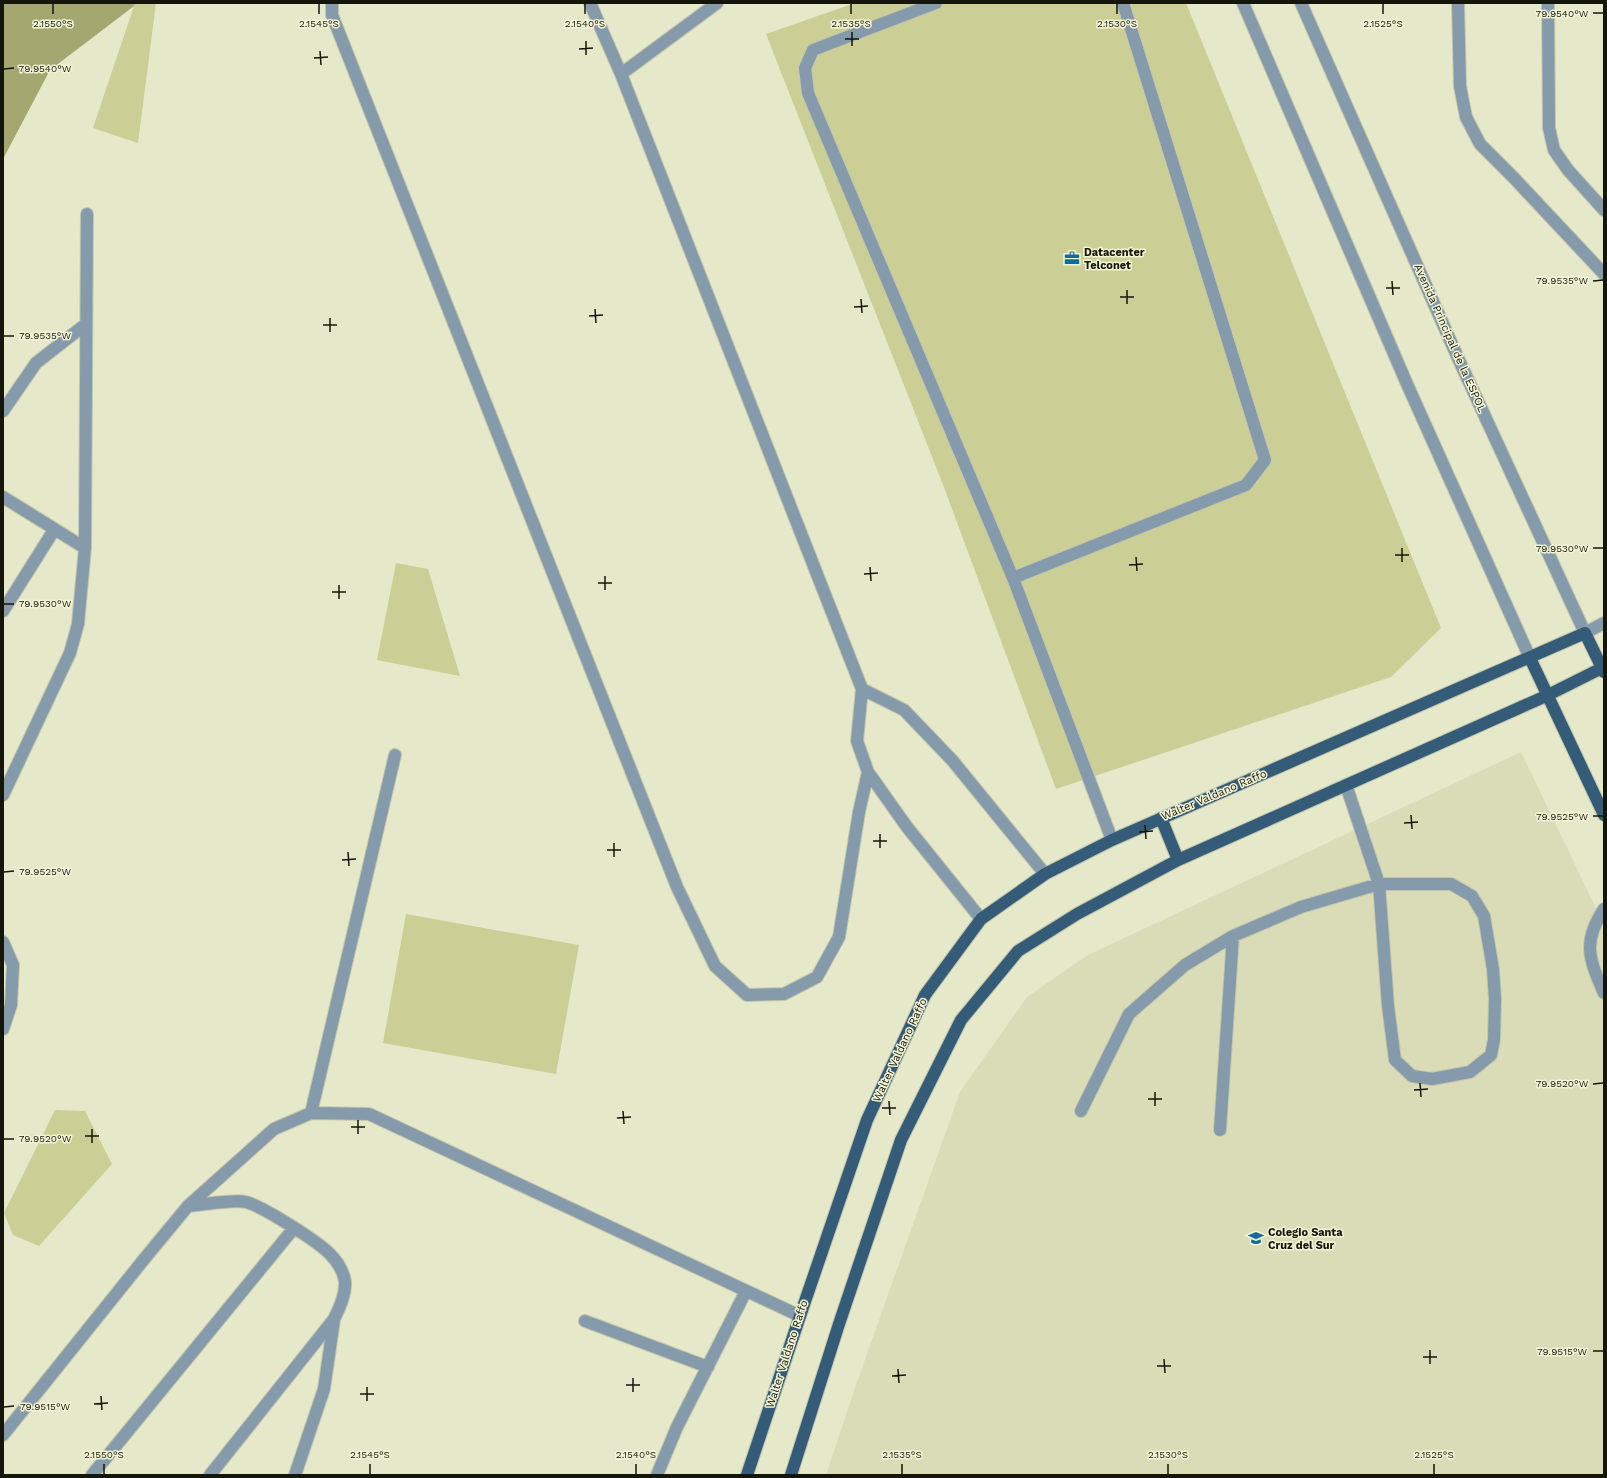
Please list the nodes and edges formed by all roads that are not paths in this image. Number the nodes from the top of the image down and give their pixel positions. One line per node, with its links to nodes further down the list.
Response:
1 (332, 3): 28 (street)
2 (590, 3): 10 (street)
3 (717, 3): 10 (street)
4 (936, 3): 19 (street)
5 (1123, 3): 19 (street)
6 (1243, 3): 23 (street)
7 (1301, 3): 22 (street, Avenida Principal de la ESPOL)
8 (1458, 3): 13 (street)
9 (1548, 3): 11 (street)
10 (621, 74): 25 (street)
11 (1604, 210)
12 (87, 214): 14 (street)
13 (1604, 274)
14 (86, 324): 15 (street); 18 (street)
15 (3, 411)
16 (3, 497): 17 (street)
17 (54, 530): 18 (street); 20 (street)
18 (85, 548): 30 (street)
19 (1013, 578): 33 (street)
20 (3, 611)
21 (1604, 623): 22 (street)
22 (1585, 633): 23 (main road, Walter Valdano Raffo); 24 (main road, Avenida Principal de la ESPOL)
23 (1530, 658): 26 (main road); 32 (main road, Walter Valdano Raffo)
24 (1603, 669): 26 (main road)
25 (862, 689): 28 (street); 35 (street)
26 (1546, 696): 29 (main road); 31 (main road)
27 (395, 755): 44 (street)
28 (868, 772): 38 (street)
29 (1346, 785): 34 (main road); 36 (street)
30 (3, 795)
31 (1604, 815)
32 (1161, 818): 33 (main road, Walter Valdano Raffo); 34 (main road)
33 (1112, 840): 35 (main road, Walter Valdano Raffo)
34 (1178, 860): 59 (main road)
35 (1045, 874): 38 (main road, Walter Valdano Raffo)
36 (1380, 884): 36 (street); 39 (street)
37 (1604, 909): 41 (street)
38 (981, 919): 49 (main road, Walter Valdano Raffo)
39 (1233, 936): 43 (street); 45 (street)
40 (3, 942): 42 (street)
41 (1604, 993)
42 (3, 1029)
43 (1081, 1111)
44 (311, 1113): 46 (street); 48 (street)
45 (1220, 1130)
46 (188, 1206): 47 (street); 53 (street)
47 (294, 1228): 50 (street); 54 (street)
48 (746, 1291): 49 (street); 52 (street)
49 (800, 1316): 58 (main road, Walter Valdano Raffo)
50 (334, 1319): 55 (street); 56 (street)
51 (585, 1321): 52 (street)
52 (708, 1367): 57 (street)
53 (3, 1435)
54 (92, 1475)
55 (210, 1475)
56 (295, 1475)
57 (657, 1475)
58 (747, 1475)
59 (791, 1475)

